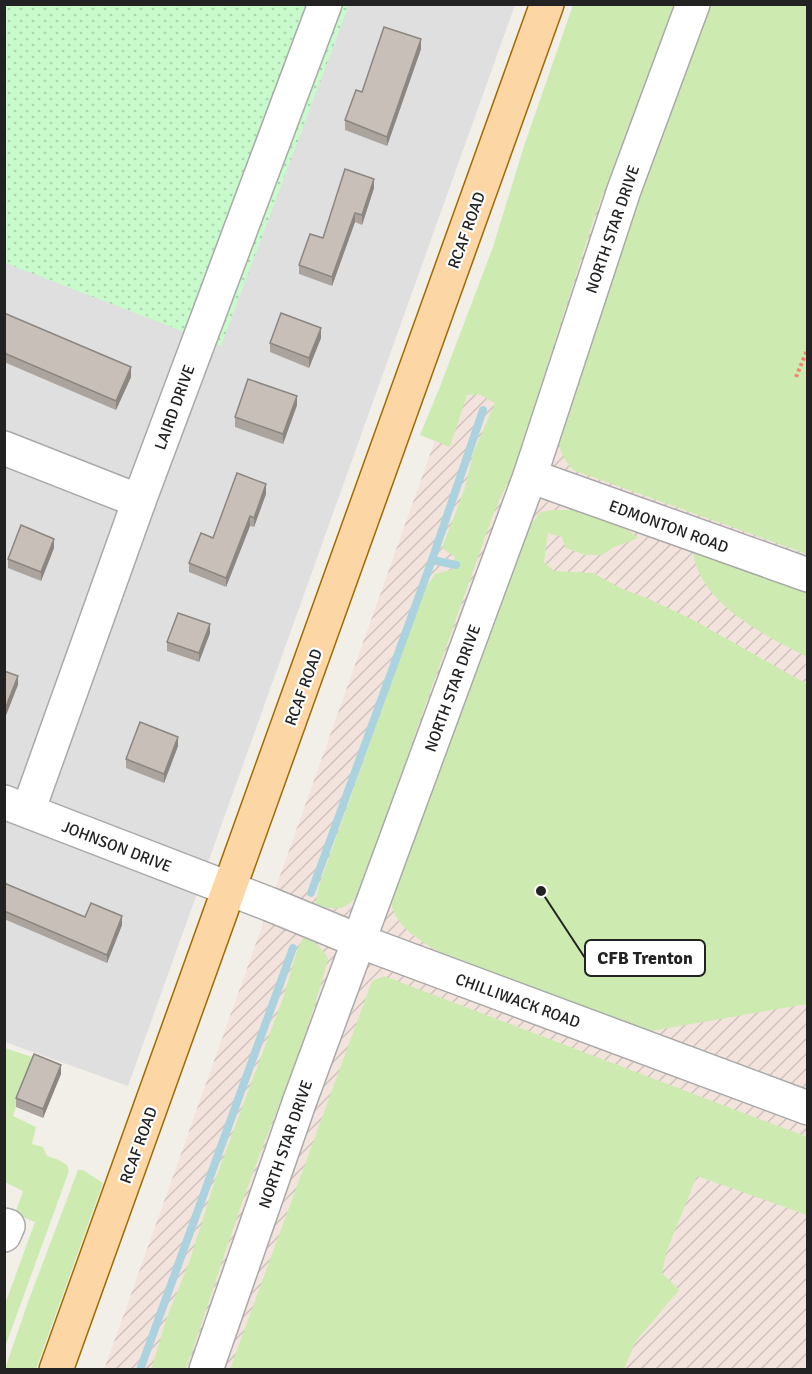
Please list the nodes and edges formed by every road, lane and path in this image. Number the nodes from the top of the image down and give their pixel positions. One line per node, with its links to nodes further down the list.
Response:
1 (325, 4): 8 (street, LAIRD DRIVE)
2 (547, 4): 11 (main road, RCAF ROAD)
3 (693, 4): 7 (street, NORTH STAR DRIVE)
4 (807, 348): 5 (path)
5 (796, 377)
6 (4, 448): 8 (street)
7 (530, 476): 9 (street, EDMONTON ROAD); 12 (street, NORTH STAR DRIVE)
8 (139, 501): 10 (street, LAIRD DRIVE)
9 (807, 575)
10 (16, 807): 11 (street, JOHNSON DRIVE)
11 (230, 890): 12 (street, CHILLIWACK ROAD); 16 (main road, RCAF ROAD)
12 (359, 941): 13 (street, CHILLIWACK ROAD); 17 (street, NORTH STAR DRIVE)
13 (807, 1108)
14 (4, 1225): 15 (street)
15 (4, 1235)
16 (56, 1370)
17 (206, 1370)

